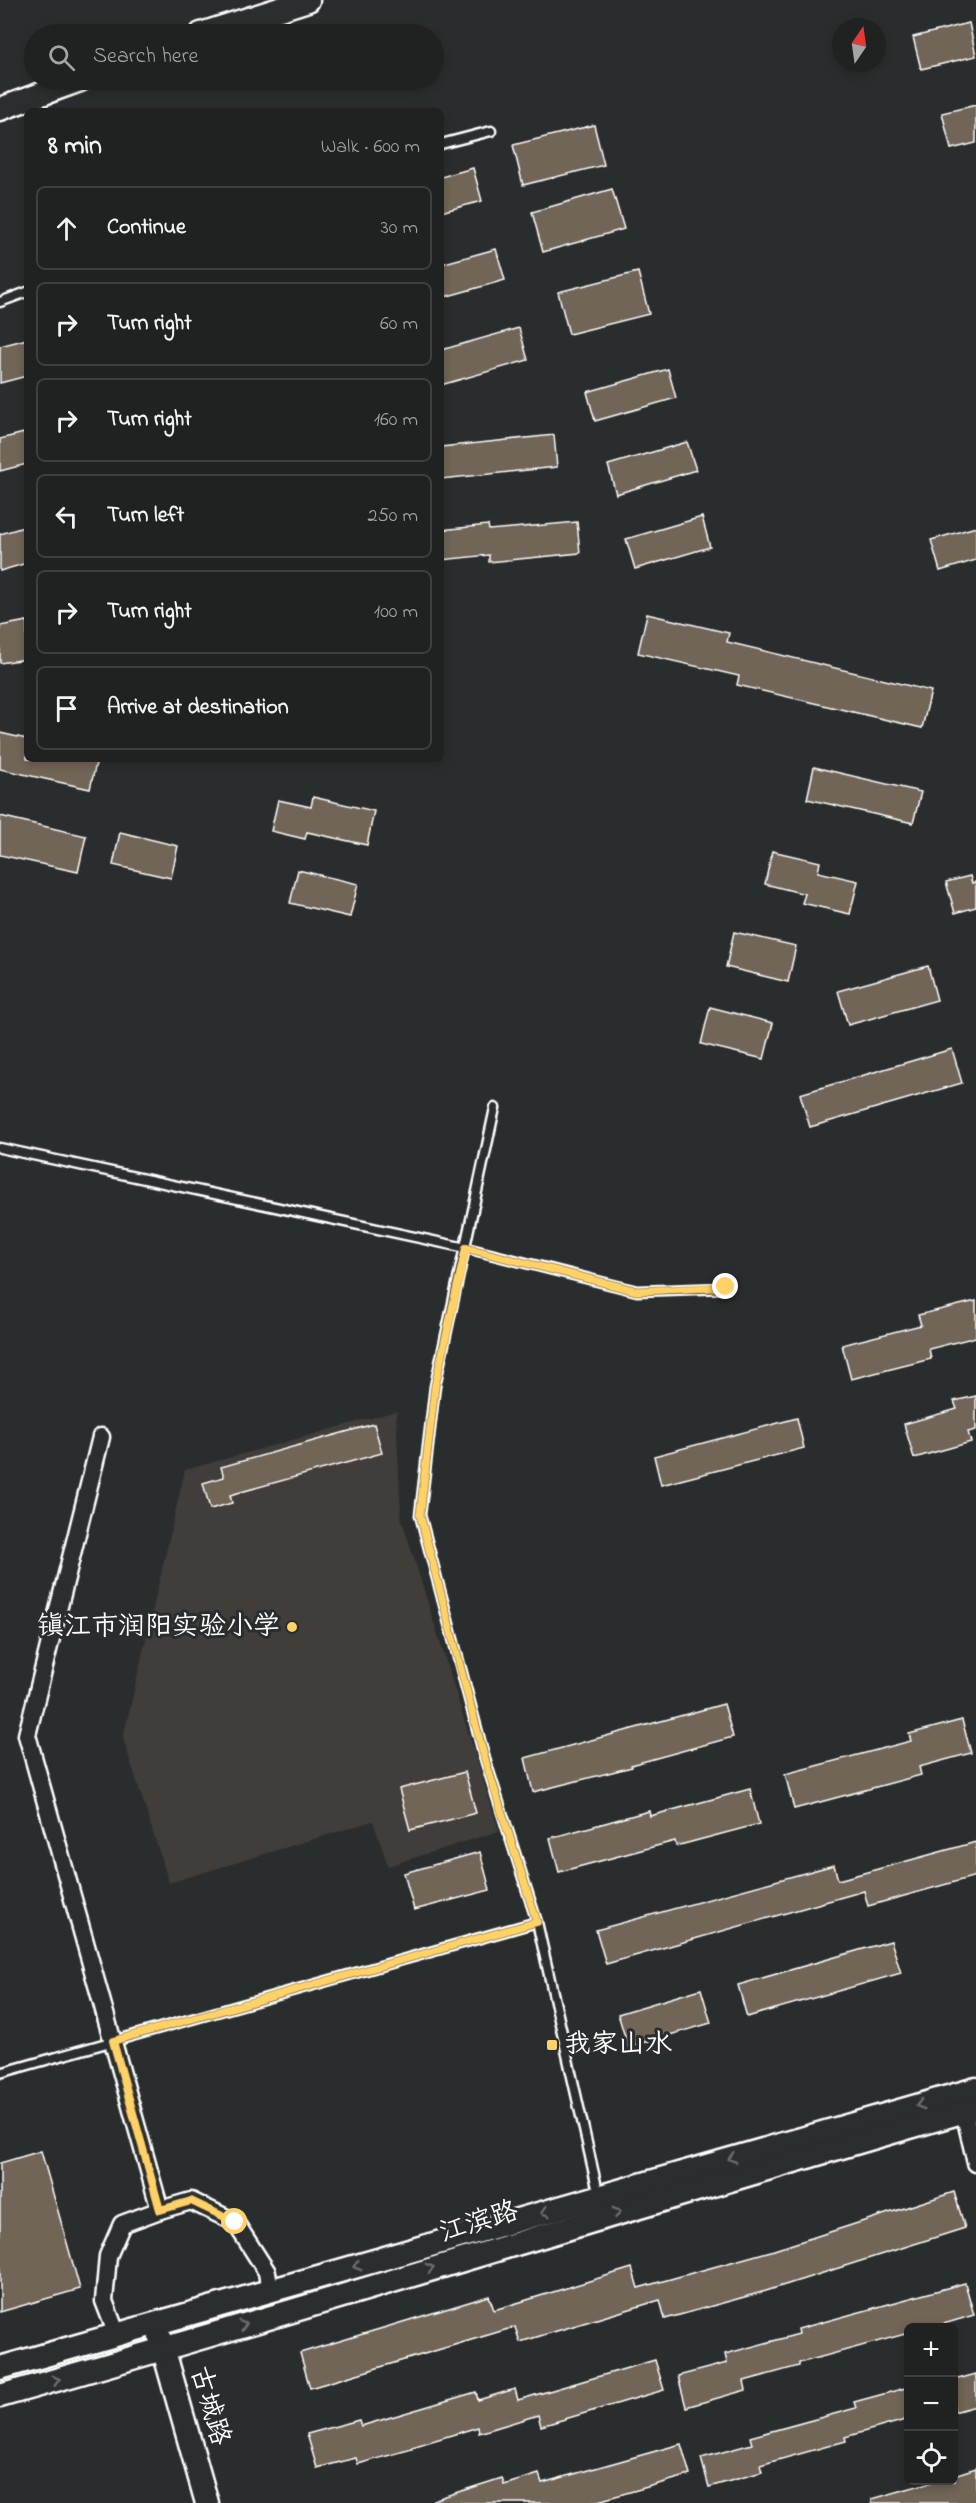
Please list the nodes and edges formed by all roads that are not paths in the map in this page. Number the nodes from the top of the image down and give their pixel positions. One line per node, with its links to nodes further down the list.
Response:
1 (308, 0): 2 (main road)
2 (232, 24)
3 (52, 90): 4 (main road)
4 (0, 109)
5 (491, 131): 6 (lane)
6 (444, 143)
7 (24, 293): 8 (lane)
8 (0, 302)
9 (495, 1108): 11 (lane)
10 (0, 1148): 11 (lane)
11 (466, 1248): 12 (lane); 14 (lane)
12 (726, 1287)
13 (101, 1437): 15 (street)
14 (537, 1922): 15 (lane); 19 (lane)
15 (113, 2041): 16 (lane); 20 (street)
16 (0, 2073)
17 (969, 2100): 18 (street); 19 (main road, 江滨路, one-way to 19); 24 (main road, 江滨路, one-way to 17)
18 (976, 2163)
19 (599, 2196): 21 (main road, 江滨路, one-way to 21)
20 (160, 2210): 21 (street); 23 (street)
21 (270, 2291): 22 (main road, 江滨路)
22 (156, 2324): 23 (main road, 江滨路); 24 (main road, 古城路)
23 (117, 2335): 25 (main road, 江滨路)
24 (163, 2350): 26 (main road, 江滨路, one-way to 24); 27 (main road, 古城路)
25 (0, 2368)
26 (0, 2396)
27 (207, 2503)

